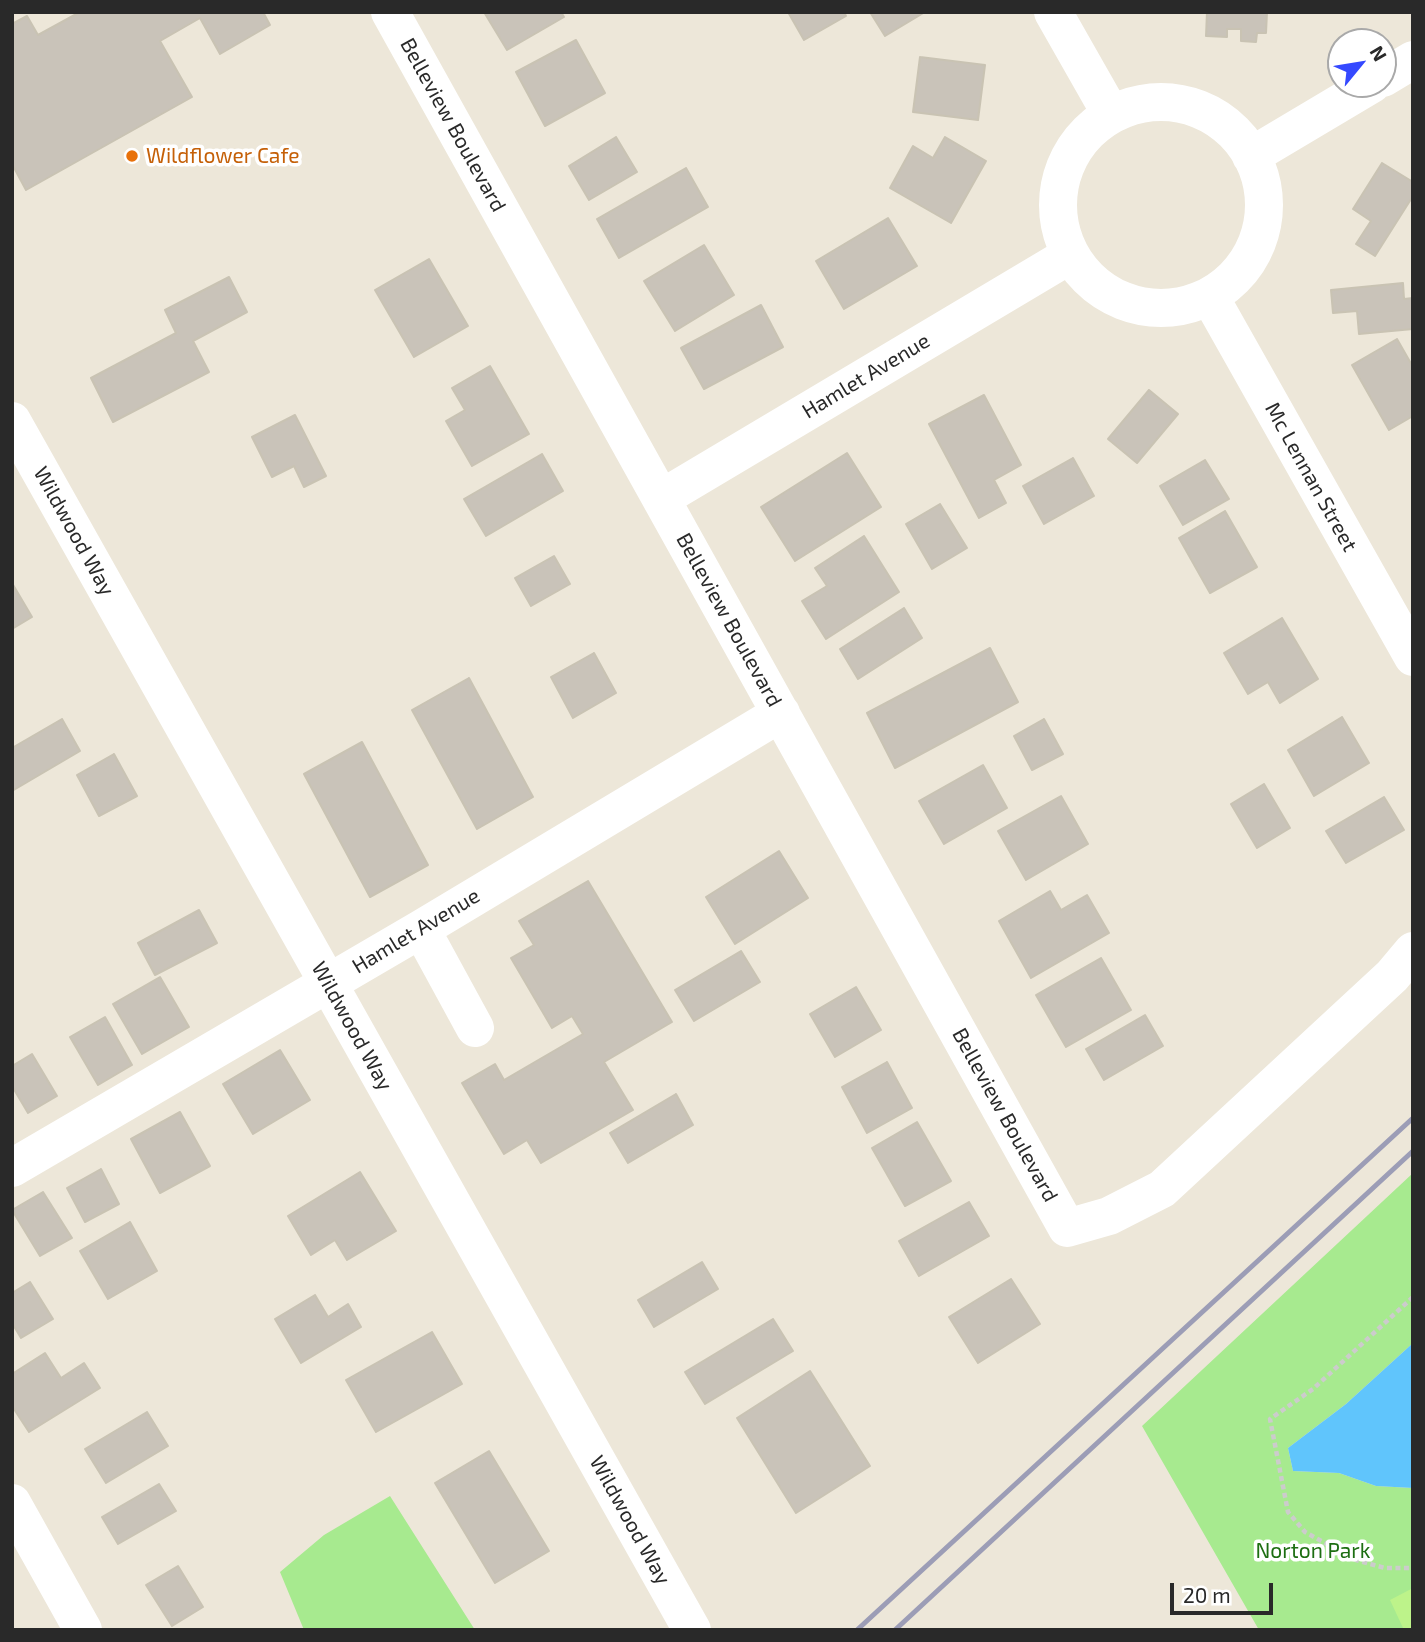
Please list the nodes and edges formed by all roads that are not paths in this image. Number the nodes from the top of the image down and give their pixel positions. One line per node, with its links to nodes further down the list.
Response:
1 (390, 12): 11 (street, Belleview Boulevard)
2 (1053, 12): 6 (street)
3 (1413, 60): 4 (street)
4 (1397, 70)
5 (1348, 98): 7 (street)
6 (1111, 114): 7 (street); 8 (street)
7 (1251, 156): 9 (street)
8 (1070, 255): 9 (street); 11 (street, Hamlet Avenue)
9 (1210, 297): 12 (street, Mc Lennan Street)
10 (12, 421): 16 (street, Wildwood Way)
11 (662, 498): 13 (street, Belleview Boulevard)
12 (1413, 657)
13 (781, 713): 14 (street, Hamlet Avenue); 15 (street, Belleview Boulevard)
14 (421, 929): 16 (street, Hamlet Avenue); 17 (street)
15 (1413, 951)
16 (328, 984): 18 (street, Hamlet Avenue); 21 (street, Wildwood Way)
17 (475, 1028)
18 (12, 1168)
19 (12, 1503): 20 (street)
20 (83, 1630)
21 (692, 1630)

